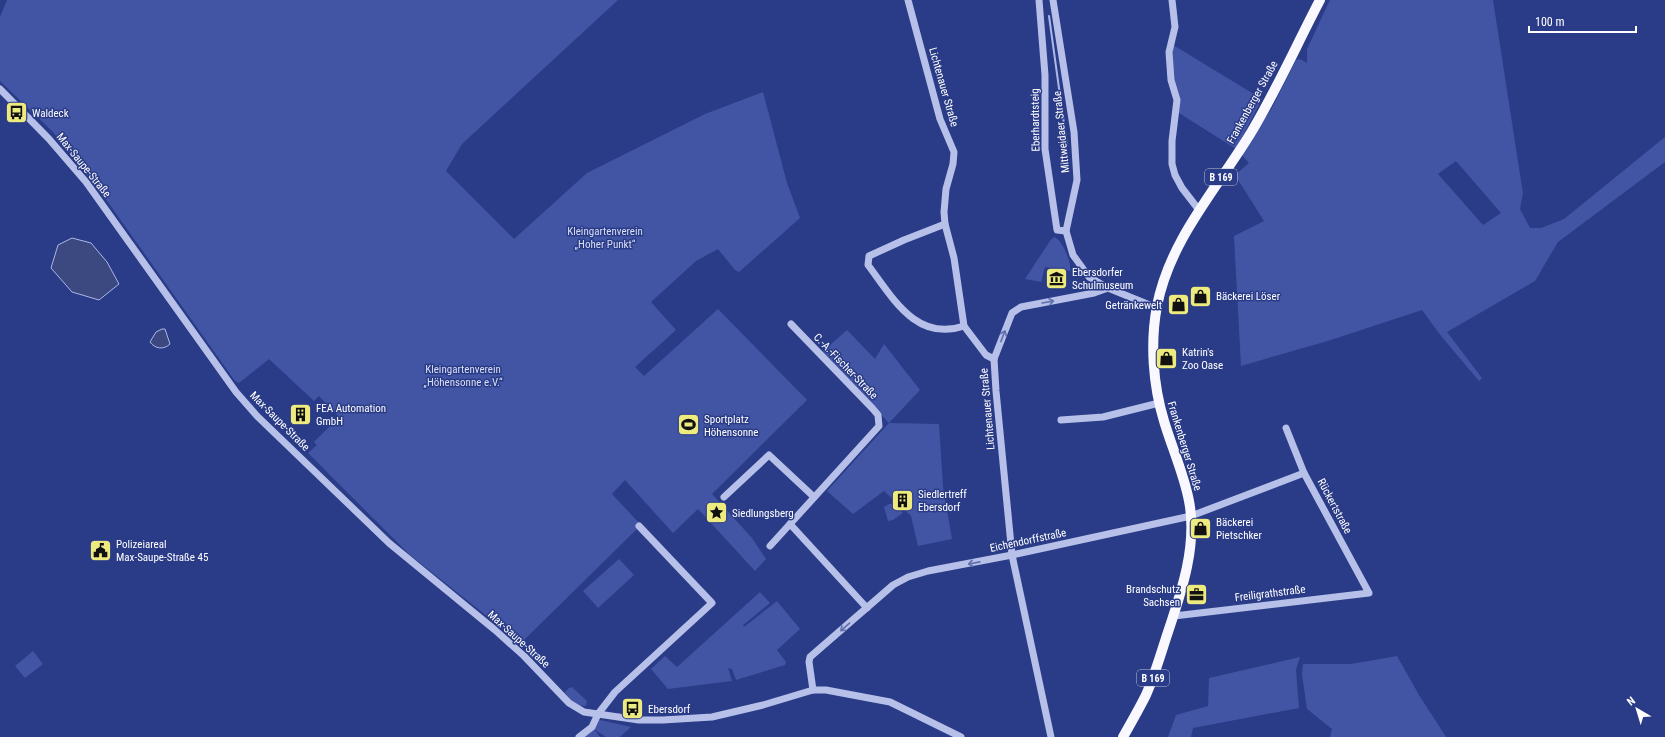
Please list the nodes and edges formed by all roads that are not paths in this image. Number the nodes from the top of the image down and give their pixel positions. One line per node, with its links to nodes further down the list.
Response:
1 (908, 0): 8 (street, Lichtenauer Straße)
2 (1039, 0): 9 (street, Eberhardtsteig)
3 (1053, 0): 9 (street, Mittweidaer Straße)
4 (1172, 0): 7 (street)
5 (1320, 0): 7 (main road, Frankenberger Straße / B 169)
6 (0, 89): 30 (street, Max-Saupe-Straße)
7 (1199, 210): 11 (main road, Frankenberger Straße / B 169)
8 (945, 224): 13 (street, Lichtenauer Straße); 13 (street)
9 (1066, 231): 10 (street, Mittweidaer Straße)
10 (1108, 288): 11 (street, Mittweidaer Straße); 14 (street, one-way to 10)
11 (1157, 308): 15 (main road, Frankenberger Straße / B 169)
12 (791, 324): 20 (street, C.-A.-Fischer-Straße)
13 (964, 326): 14 (street, Lichtenauer Straße)
14 (994, 359): 25 (street, Lichtenauer Straße)
15 (1159, 403): 16 (street); 21 (main road, Frankenberger Straße / B 169)
16 (1061, 420)
17 (1286, 428): 18 (street, Rückertstraße)
18 (1304, 472): 21 (street, Eichendorffstraße); 26 (street, Rückertstraße)
19 (724, 497): 20 (street)
20 (814, 497): 22 (street, C.-A.-Fischer-Straße)
21 (1191, 516): 25 (street, Eichendorffstraße); 28 (main road, Frankenberger Straße / B 169)
22 (790, 524): 24 (street, C.-A.-Fischer-Straße); 27 (street)
23 (639, 526): 30 (street)
24 (770, 546)
25 (1012, 555): 27 (street, Eichendorffstraße, one-way to 27); 33 (street, Lichtenauer Straße)
26 (1368, 593): 28 (street, Freiligrathstraße)
27 (867, 608): 29 (street, Eichendorffstraße, one-way to 29)
28 (1174, 616): 34 (main road, Frankenberger Straße / B 169)
29 (813, 690): 30 (street, Max-Saupe-Straße); 32 (street, Max-Saupe-Straße)
30 (598, 714): 31 (street)
31 (579, 737)
32 (961, 737)
33 (1051, 737)
34 (1123, 737)

